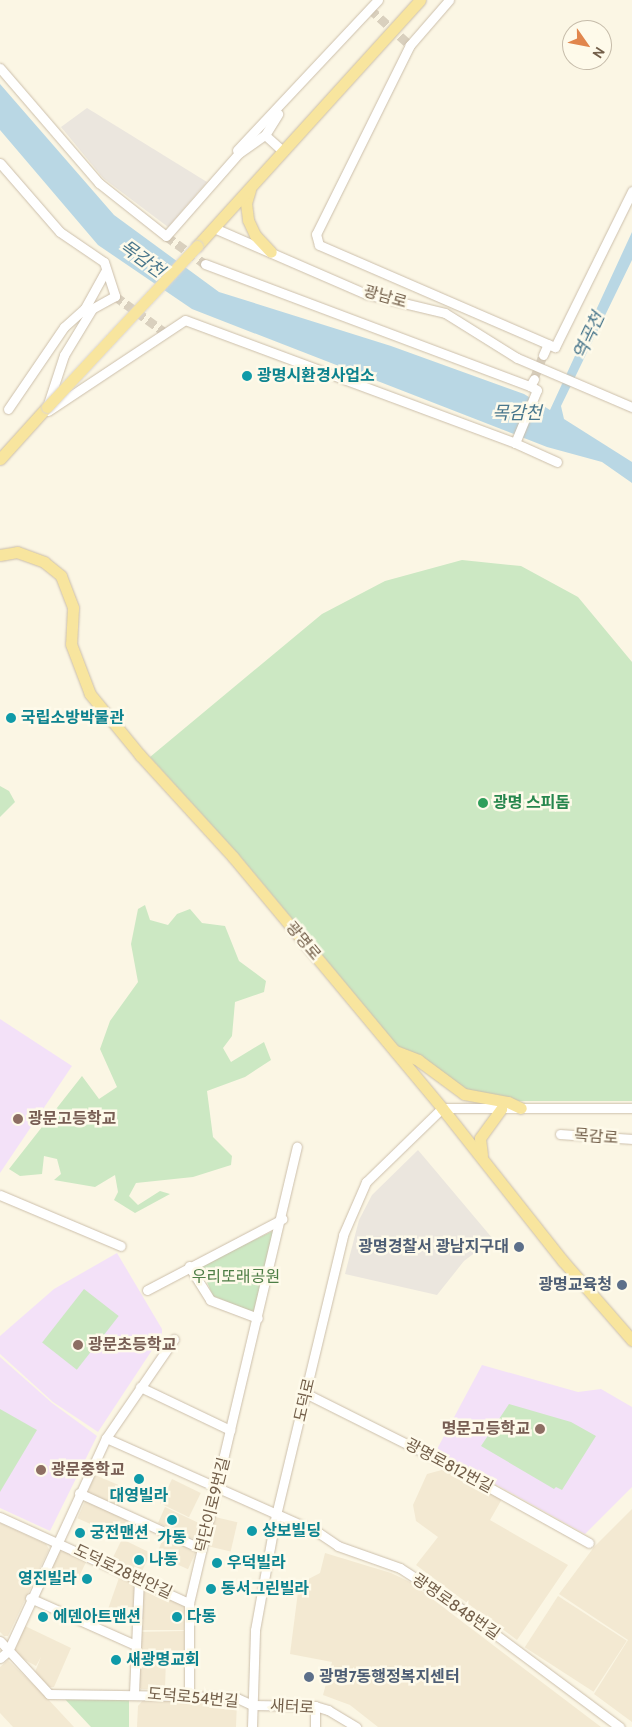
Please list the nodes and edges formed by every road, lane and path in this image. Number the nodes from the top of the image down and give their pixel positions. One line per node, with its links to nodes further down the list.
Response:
1 (378, 0): 5 (street)
2 (420, 0): 7 (main road)
3 (449, 0): 18 (street)
4 (0, 68): 9 (street)
5 (284, 103): 6 (street); 9 (street)
6 (265, 135): 7 (street); 9 (street)
7 (283, 151): 10 (main road)
8 (0, 162): 15 (street)
9 (228, 165)
10 (252, 186): 12 (main road); 13 (main road)
11 (632, 191): 18 (street)
12 (214, 228): 13 (street, 광남로); 20 (main road, bridge)
13 (270, 252): 21 (street, 광남로)
14 (205, 264): 24 (street)
15 (106, 270): 16 (street); 17 (street)
16 (85, 308): 17 (street); 22 (street)
17 (86, 318): 20 (street)
18 (548, 344): 19 (street)
19 (543, 355)
20 (47, 406): 23 (main road)
21 (632, 407)
22 (8, 409)
23 (37, 418): 24 (street); 25 (main road)
24 (515, 443): 26 (street)
25 (0, 459)
26 (557, 462)
27 (0, 555): 28 (main road, 광명로)
28 (395, 1051): 29 (main road, 광명로); 30 (main road)
29 (442, 1108): 32 (street); 36 (main road, 광명로); 46 (street, 도덕로)
30 (521, 1108): 31 (street); 32 (street)
31 (632, 1108)
32 (501, 1109): 36 (main road)
33 (560, 1134): 34 (street, 목감로)
34 (632, 1139)
35 (297, 1147): 38 (street, 덕단이로9번길)
36 (484, 1161): 44 (main road, 광명로)
37 (0, 1195): 39 (street)
38 (282, 1219): 40 (street); 42 (street, 덕단이로9번길)
39 (121, 1246)
40 (189, 1266): 41 (street); 42 (street)
41 (147, 1290)
42 (258, 1318): 47 (street, 덕단이로9번길)
43 (174, 1339): 45 (street, 도덕로28번안길)
44 (632, 1340)
45 (140, 1387): 47 (street); 48 (street, 도덕로28번안길)
46 (306, 1394): 51 (street, 도덕로); 54 (street, 광명로812번길)
47 (230, 1430): 49 (street, 덕단이로9번길)
48 (106, 1438): 49 (street, 광명로848번길); 50 (street, 도덕로28번안길)
49 (218, 1490): 51 (street, 광명로848번길); 55 (street, 덕단이로9번길)
50 (79, 1493): 53 (street, 도덕로28번안길); 55 (street)
51 (276, 1515): 65 (street, 도덕로); 70 (street, 광명로848번길)
52 (0, 1517): 53 (street, 도덕로28번안길)
53 (57, 1541): 56 (street, 도덕로28번안길); 57 (street, 도덕로28번안길)
54 (589, 1542)
55 (202, 1549): 58 (street, 덕단이로9번길)
56 (139, 1580): 58 (street, 도덕로28번안길); 60 (street, 도덕로54번길)
57 (30, 1598): 60 (street); 61 (street, 도덕로28번안길)
58 (189, 1603): 64 (street, 덕단이로9번길)
59 (0, 1641): 61 (street, 도덕로54번길)
60 (135, 1646): 63 (street, 도덕로54번길)
61 (8, 1651): 62 (street, 도덕로28번안길); 63 (street, 도덕로54번길)
62 (0, 1658)
63 (134, 1693): 64 (street, 도덕로54번길)
64 (188, 1696): 65 (street, 도덕로54번길)
65 (252, 1705): 66 (street, 새터로); 67 (street, 도덕로)
66 (315, 1706): 68 (street); 69 (street, 새터로)
67 (252, 1727)
68 (315, 1727)
69 (356, 1727)
70 (620, 1727)

